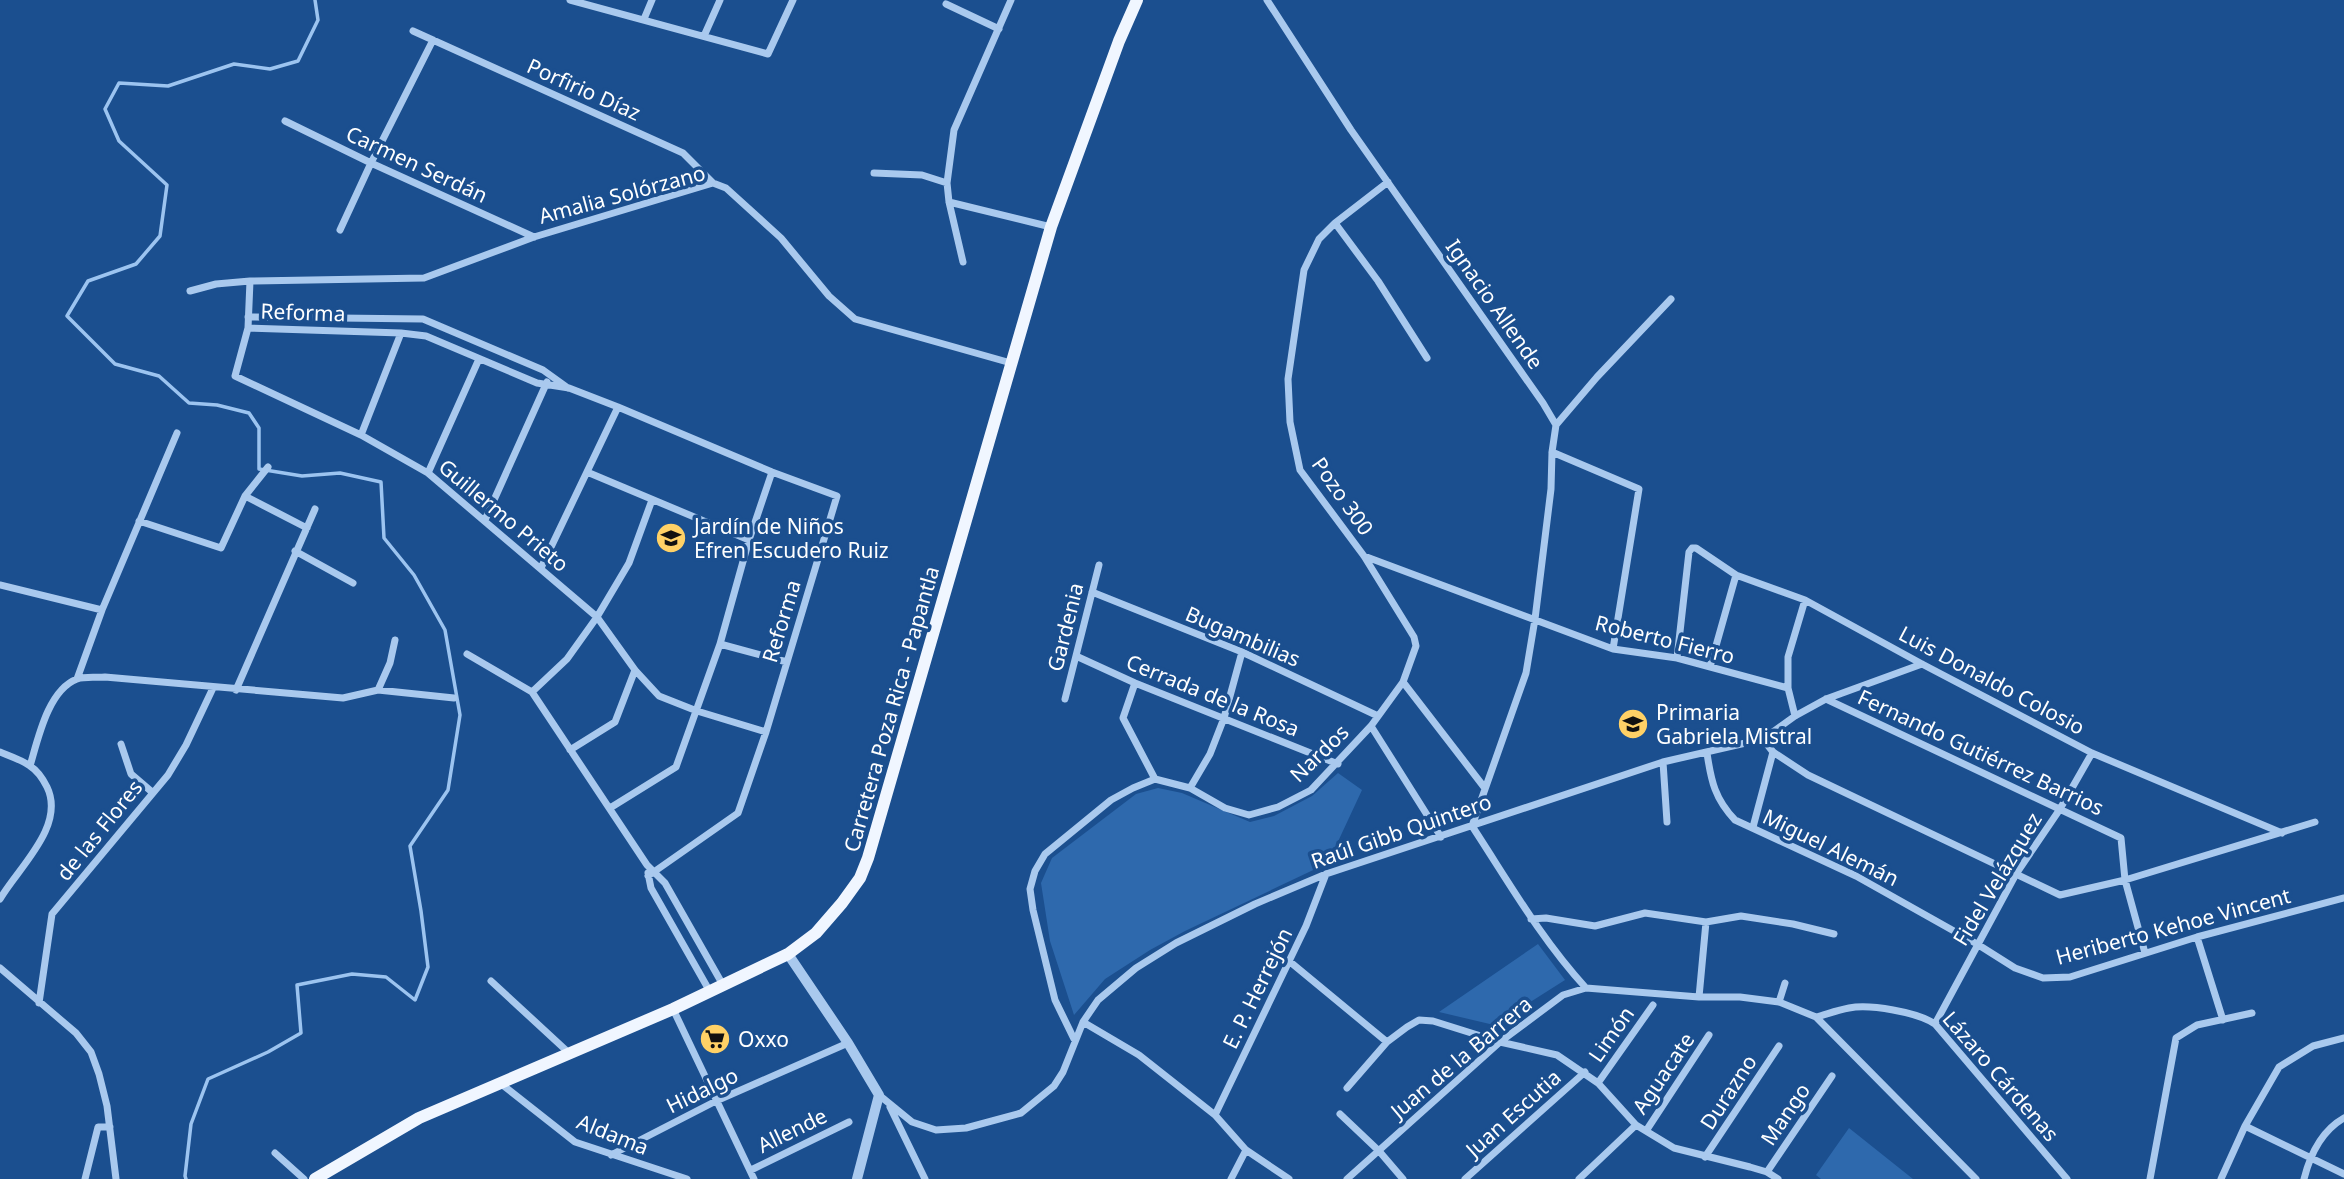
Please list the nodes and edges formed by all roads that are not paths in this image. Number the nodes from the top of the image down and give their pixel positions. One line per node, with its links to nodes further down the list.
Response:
1 (570, 0): 8 (street)
2 (652, 0): 11 (street)
3 (720, 0): 14 (street)
4 (793, 0): 14 (street)
5 (1011, 0): 12 (street)
6 (1146, 0): 10 (street)
7 (1267, 0): 19 (street, Ignacio Allende)
8 (589, 2): 11 (street)
9 (946, 4): 12 (street)
10 (1135, 5): 24 (main road, Carretera Poza Rica - Papantla)
11 (644, 19): 14 (street)
12 (999, 29): 21 (street)
13 (413, 31): 15 (street, Porfirio Díaz)
14 (704, 36)
15 (433, 40): 17 (street); 20 (street, Porfirio Díaz)
16 (285, 121): 17 (street, Carmen Serdán)
17 (371, 163): 25 (street); 26 (street, Carmen Serdán)
18 (874, 173): 21 (street)
19 (1388, 182): 23 (street, Pozo 300); 43 (street, Ignacio Allende)
20 (713, 183): 26 (street, Amalia Solórzano); 38 (street, Amalia Solórzano)
21 (947, 183): 22 (street)
22 (949, 202): 24 (street); 27 (street)
23 (1335, 223): 36 (street); 59 (street, Pozo 300)
24 (1051, 227): 38 (main road, Carretera Poza Rica - Papantla)
25 (340, 230)
26 (534, 237): 28 (street, Amalia Solórzano)
27 (963, 262)
28 (250, 281): 29 (street, Amalia Solórzano); 31 (street, Reforma)
29 (190, 291)
30 (1671, 299): 43 (street)
31 (248, 317): 32 (street, Reforma); 33 (street, Reforma)
32 (269, 317): 34 (street); 39 (street, Reforma)
33 (248, 328): 34 (street, Reforma); 45 (street, Guillermo Prieto)
34 (270, 329): 35 (street, Reforma)
35 (401, 333): 37 (street, Reforma); 45 (street)
36 (1427, 358)
37 (479, 359): 40 (street, Reforma); 50 (street)
38 (1012, 363): 135 (main road, Carretera Poza Rica - Papantla)
39 (551, 375): 40 (street); 41 (street, Reforma)
40 (546, 385): 41 (street, Reforma); 54 (street)
41 (569, 388): 42 (street, Reforma)
42 (618, 407): 48 (street); 49 (street, Reforma)
43 (1556, 425): 46 (street)
44 (177, 433): 55 (street)
45 (361, 435): 50 (street, Guillermo Prieto)
46 (1552, 452): 69 (street); 72 (street)
47 (268, 467): 51 (street)
48 (587, 472): 52 (street); 61 (street)
49 (772, 472): 57 (street); 77 (street, Reforma)
50 (428, 473): 54 (street, Guillermo Prieto)
51 (245, 496): 55 (street); 56 (street)
52 (652, 500): 57 (street); 68 (street)
53 (315, 509): 56 (street)
54 (485, 520): 61 (street, Guillermo Prieto)
55 (139, 521): 67 (street)
56 (307, 528): 58 (street)
57 (749, 540): 71 (street)
58 (295, 551): 63 (street); 86 (street)
59 (1364, 556): 69 (street, Roberto Fierro); 82 (street, Pozo 300)
60 (1099, 565): 65 (street, Gardenia)
61 (541, 568): 68 (street, Guillermo Prieto)
62 (1736, 575): 66 (street, Luis Donaldo Colosio); 76 (street, Luis Donaldo Colosio); 79 (street)
63 (353, 583)
64 (0, 585): 67 (street)
65 (1092, 592): 73 (street, Bugambilias); 75 (street, Gardenia)
66 (1805, 600): 78 (street, Luis Donaldo Colosio); 85 (street)
67 (102, 610): 81 (street)
68 (597, 617): 80 (street, Guillermo Prieto); 88 (street)
69 (1535, 620): 72 (street, Roberto Fierro); 110 (street)
70 (395, 640): 87 (street)
71 (720, 644): 77 (street); 92 (street)
72 (1614, 649): 76 (street, Roberto Fierro)
73 (1242, 652): 93 (street, Bugambilias); 95 (street)
74 (467, 654): 88 (street)
75 (1076, 656): 83 (street, Cerrada de la Rosa); 90 (street, Gardenia)
76 (1677, 658): 79 (street, Roberto Fierro)
77 (787, 663): 97 (street, Reforma)
78 (1922, 664): 91 (street); 104 (street, Luis Donaldo Colosio)
79 (1710, 667): 85 (street, Roberto Fierro)
80 (635, 670): 92 (street, Guillermo Prieto); 100 (street)
81 (77, 679): 84 (street); 107 (street)
82 (1403, 682): 93 (street, Pozo 300); 110 (street)
83 (1135, 683): 95 (street, Cerrada de la Rosa); 108 (street)
84 (213, 688): 86 (street); 111 (street, de las Flores)
85 (1788, 688): 94 (street)
86 (236, 690): 87 (street)
87 (378, 690): 89 (street)
88 (532, 692): 100 (street)
89 (454, 698)
90 (1065, 699)
91 (1826, 699): 94 (street); 113 (street, Fernando Gutiérrez Barrios)
92 (697, 712): 97 (street, Guillermo Prieto); 112 (street)
93 (1378, 716): 96 (street, Nardos)
94 (1795, 716): 98 (street)
95 (1224, 718): 106 (street, Cerrada de la Rosa); 109 (street)
96 (1371, 726): 106 (street, Nardos); 119 (street)
97 (766, 732): 122 (street, Reforma)
98 (1763, 739): 102 (street, Raúl Gibb Quintero); 103 (street)
99 (121, 744): 111 (street)
100 (570, 750): 112 (street)
101 (0, 752): 107 (street)
102 (1707, 752): 105 (street, Raúl Gibb Quintero); 117 (street, Miguel Alemán)
103 (1773, 752): 117 (street); 121 (street)
104 (2092, 753): 113 (street, Fidel Velázquez); 118 (street, Luis Donaldo Colosio)
105 (1663, 762): 114 (street); 116 (street, Raúl Gibb Quintero)
106 (1338, 764): 109 (street, Nardos)
107 (30, 766): 124 (street)
108 (1155, 779): 109 (street); 155 (street)
109 (1190, 788)
110 (1484, 788): 116 (street)
111 (152, 792): 145 (street, de las Flores)
112 (610, 808): 122 (street)
113 (2060, 809): 121 (street, Fidel Velázquez); 123 (street, Fernando Gutiérrez Barrios)
114 (1667, 822)
115 (2315, 822): 118 (street)
116 (1472, 826): 119 (street, Raúl Gibb Quintero); 127 (street)
117 (1753, 827): 133 (street, Miguel Alemán)
118 (2282, 833): 123 (street)
119 (1441, 837): 120 (street, Raúl Gibb Quintero)
120 (1326, 874): 136 (street, E. P. Herrejón); 151 (street, Raúl Gibb Quintero)
121 (2015, 874): 123 (street); 133 (street, Fidel Velázquez)
122 (651, 875): 129 (street); 130 (street)
123 (2125, 880): 134 (street)
124 (3, 888): 126 (street)
125 (2344, 898): 132 (street, Heriberto Kehoe Vincent)
126 (0, 899)
127 (1531, 919): 128 (street); 141 (street)
128 (1706, 922): 131 (street); 143 (street)
129 (688, 923): 130 (street); 140 (street)
130 (674, 930): 142 (street)
131 (1834, 934)
132 (2197, 937): 134 (street, Heriberto Kehoe Vincent); 150 (street)
133 (1977, 944): 134 (street, Heriberto Kehoe Vincent); 152 (street, Fidel Velázquez)
134 (2145, 953)
135 (788, 954): 140 (main road, Carretera Poza Rica - Papantla); 158 (street)
136 (1289, 961): 156 (street); 170 (street, E. P. Herrejón)
137 (0, 968): 145 (street)
138 (491, 981): 160 (street)
139 (1785, 983): 144 (street)
140 (723, 985): 142 (main road, Carretera Poza Rica - Papantla)
141 (1586, 988): 143 (street, Juan de la Barrera); 157 (street, Juan de la Barrera)
142 (709, 990): 147 (main road, Carretera Poza Rica - Papantla)
143 (1699, 997): 144 (street, Juan de la Barrera)
144 (1779, 1002): 149 (street, Juan de la Barrera)
145 (39, 1003): 175 (street)
146 (1653, 1005): 164 (street, Limón)
147 (673, 1009): 160 (main road, Carretera Poza Rica - Papantla); 167 (street)
148 (2252, 1013): 150 (street)
149 (1816, 1017): 152 (street, Lázaro Cárdenas); 204 (street)
150 (2223, 1020): 206 (street)
151 (1083, 1022): 155 (street, Raúl Gibb Quintero); 170 (street)
152 (1935, 1024): 187 (street, Lázaro Cárdenas)
153 (1709, 1035): 176 (street, Aguacate)
154 (2344, 1038): 174 (street)
155 (1074, 1039): 168 (street, Raúl Gibb Quintero)
156 (1387, 1042): 157 (street); 165 (street)
157 (1500, 1042): 161 (street); 178 (street, Juan de la Barrera)
158 (848, 1043): 166 (street); 167 (street, Hidalgo)
159 (1779, 1045): 182 (street, Durazno)
160 (569, 1052): 163 (main road, Carretera Poza Rica - Papantla)
161 (1585, 1072): 164 (street); 201 (street, Juan Escutia)
162 (1832, 1076): 185 (street, Mango)
163 (500, 1083): 180 (main road, Carretera Poza Rica - Papantla); 181 (street, Aldama)
164 (1598, 1083): 173 (street)
165 (1347, 1088)
166 (879, 1096): 168 (street); 195 (street)
167 (716, 1101): 181 (street, Hidalgo); 184 (street)
168 (889, 1105): 196 (street)
169 (1339, 1114): 178 (street)
170 (1215, 1115): 177 (street)
171 (2344, 1118): 183 (street)
172 (849, 1122): 184 (street, Allende)
173 (1636, 1125): 176 (street); 202 (street)
174 (2245, 1126): 183 (street); 207 (street)
175 (110, 1127): 188 (street); 189 (street)
176 (1646, 1131): 182 (street)
177 (1246, 1150): 197 (street); 198 (street)
178 (1379, 1151): 199 (street, Juan de la Barrera); 200 (street)
179 (275, 1153): 190 (street)
180 (359, 1154): 191 (main road); 192 (main road)
181 (611, 1155): 193 (street, Aldama)
182 (1705, 1157): 185 (street)
183 (2309, 1157): 186 (street); 208 (street)
184 (751, 1170): 194 (street)
185 (1767, 1172): 203 (street)
186 (2344, 1174)
187 (2064, 1176): 205 (street)
188 (85, 1179)
189 (116, 1179)
190 (304, 1179)
191 (315, 1179)
192 (331, 1179)
193 (687, 1179)
194 (754, 1179)
195 (857, 1179)
196 (925, 1179)
197 (1231, 1179)
198 (1289, 1179)
199 (1347, 1179)
200 (1404, 1179)
201 (1465, 1179)
202 (1579, 1179)
203 (1778, 1179)
204 (1976, 1179)
205 (2054, 1179)
206 (2150, 1179)
207 (2221, 1179)
208 (2304, 1179)

